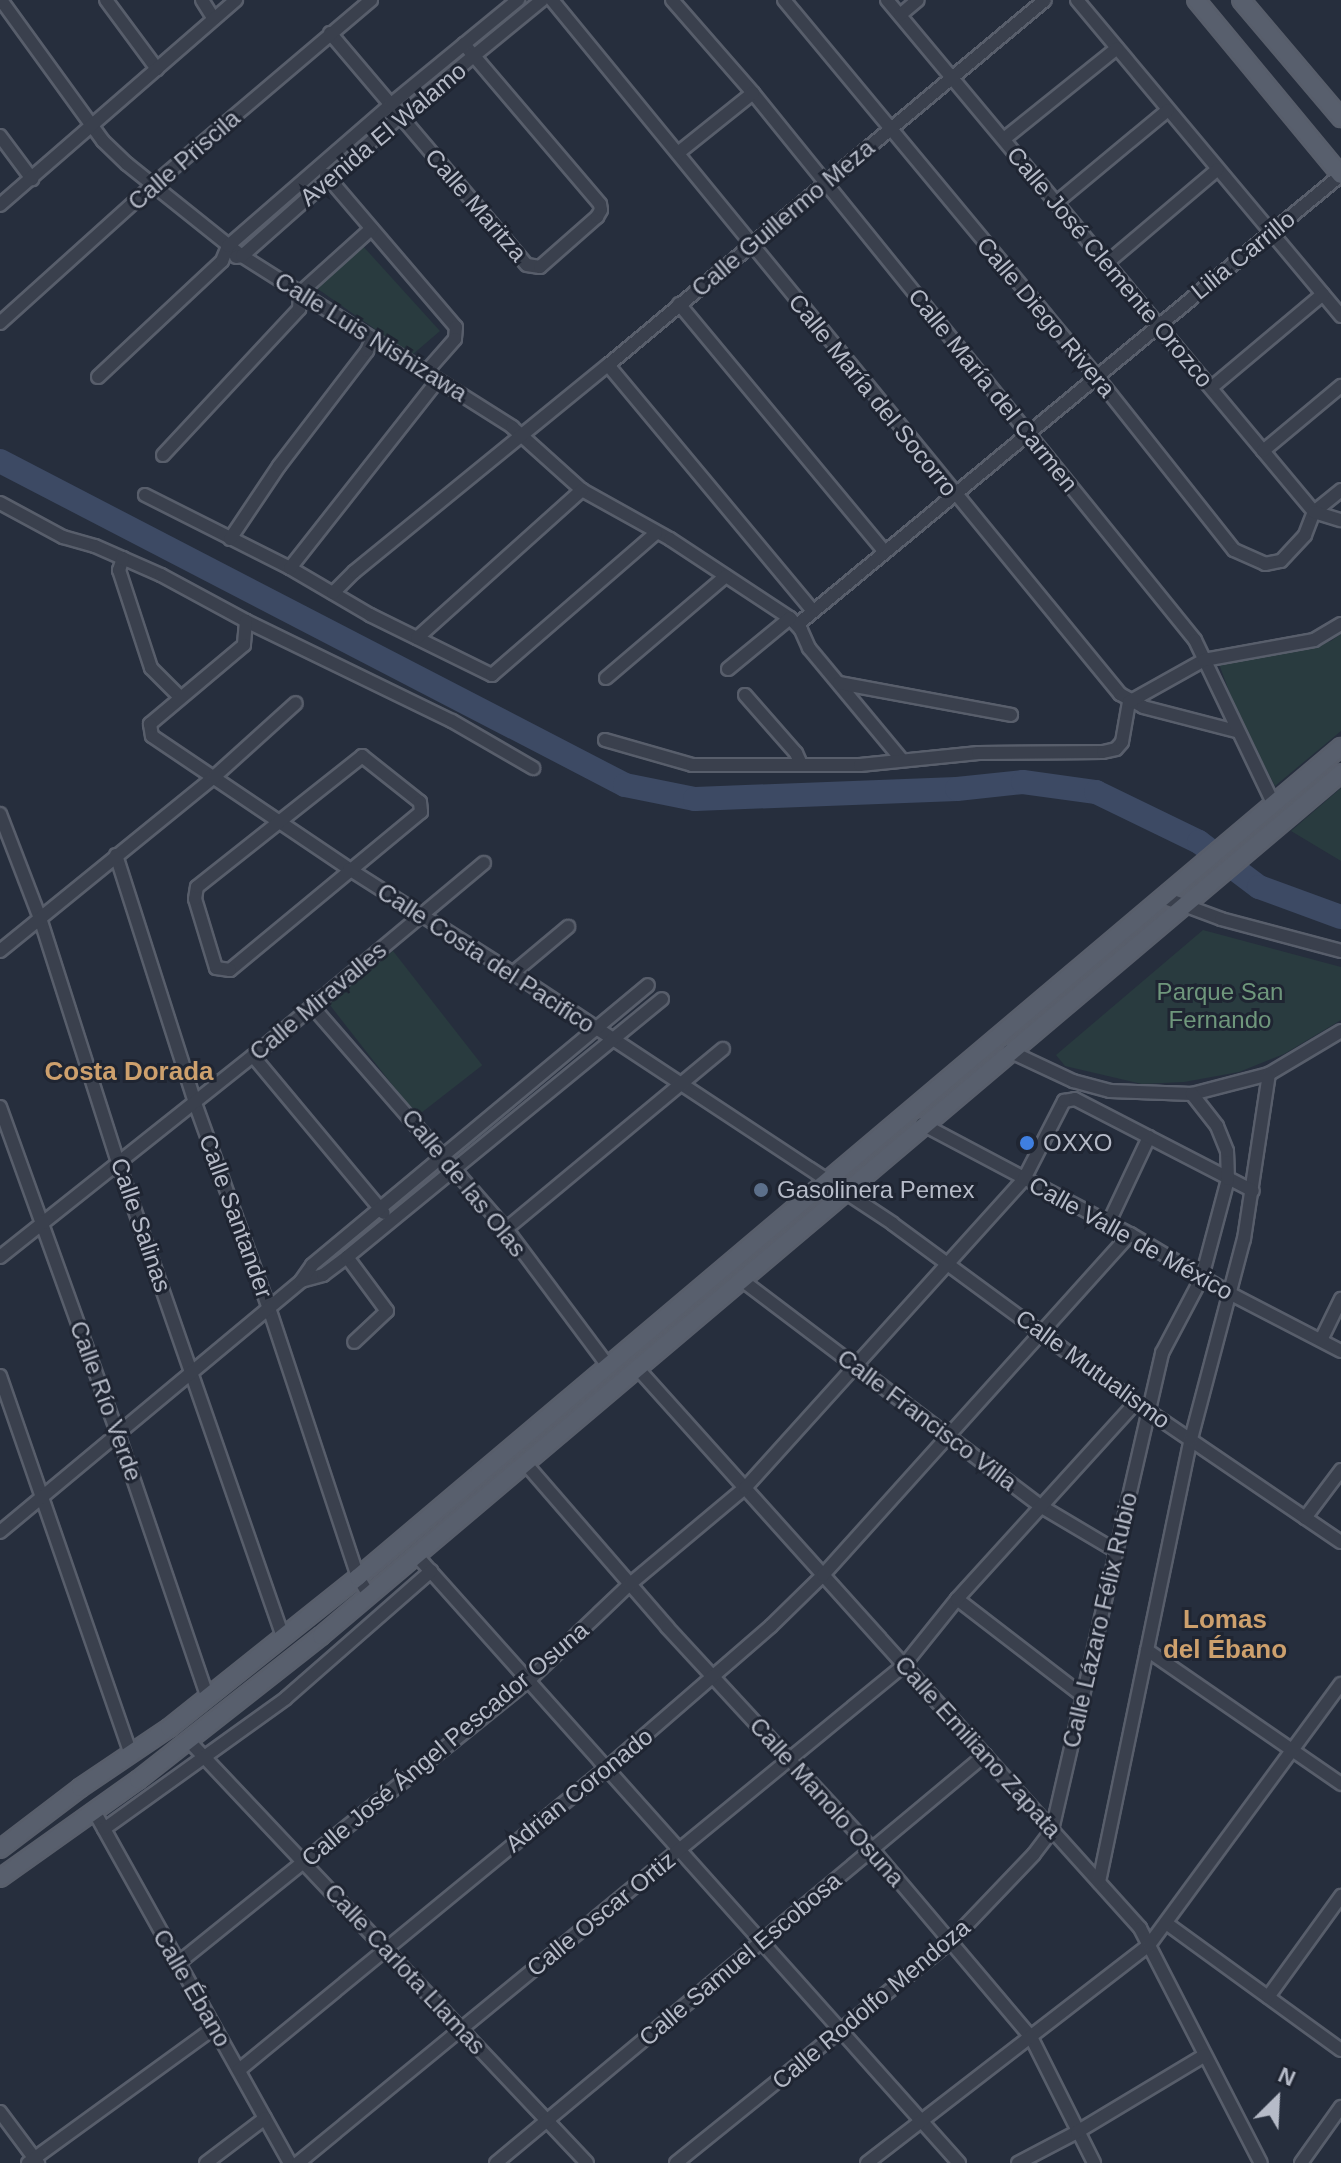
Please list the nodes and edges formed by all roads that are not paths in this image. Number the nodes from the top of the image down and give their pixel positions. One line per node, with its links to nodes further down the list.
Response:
1 (1, 0): 30 (street, Calle Luis Nishizawa)
2 (106, 0): 23 (street)
3 (202, 0): 18 (street)
4 (236, 0): 18 (street)
5 (371, 0): 19 (street, Calle Priscila)
6 (518, 0): 20 (street, Avenida El Walamo)
7 (542, 0): 22 (street, Avenida El Walamo)
8 (552, 0): 34 (street, Calle María del Socorro)
9 (672, 0): 25 (street, Calle María del Carmen)
10 (784, 0): 31 (street, Calle Diego Rivera)
11 (887, 0): 17 (street, Calle José Clemente Orozco)
12 (918, 0): 17 (street)
13 (1045, 0): 24 (street, Calle Guillermo Meza)
14 (1077, 0): 21 (street)
15 (1196, 0): 37 (main road)
16 (1241, 0): 29 (main road)
17 (900, 15): 24 (street, Calle José Clemente Orozco)
18 (214, 19): 23 (street)
19 (330, 33): 26 (street, Calle Maritza); 41 (street, Calle Priscila)
20 (464, 44): 22 (street); 26 (street, Avenida El Walamo)
21 (1117, 48): 27 (street); 33 (street)
22 (474, 57): 28 (street, Avenida El Walamo); 28 (street, Calle Maritza)
23 (157, 69): 30 (street)
24 (952, 78): 31 (street, Calle Guillermo Meza); 33 (street, Calle José Clemente Orozco)
25 (753, 93): 34 (street); 40 (street, Calle María del Carmen)
26 (390, 105): 28 (street, Calle Maritza); 35 (street, Avenida El Walamo)
27 (1168, 110): 36 (street); 42 (street)
28 (399, 117): 39 (street, Avenida El Walamo)
29 (1341, 118)
30 (92, 127): 38 (street); 41 (street, Calle Luis Nishizawa)
31 (889, 129): 40 (street, Calle Guillermo Meza); 60 (street, Calle Diego Rivera)
32 (0, 136): 38 (street)
33 (1004, 139): 42 (street, Calle José Clemente Orozco)
34 (678, 153): 46 (street, Calle María del Socorro)
35 (318, 167): 39 (street); 47 (street, Avenida El Walamo)
36 (1218, 169): 45 (street); 50 (street)
37 (1341, 175): 45 (street, Lilia Carrillo)
38 (32, 179): 43 (street)
39 (329, 179): 44 (street); 48 (street, Avenida El Walamo)
40 (824, 184): 46 (street, Calle Guillermo Meza); 65 (street, Calle María del Carmen)
41 (153, 185): 47 (street, Calle Luis Nishizawa); 55 (street, Calle Priscila)
42 (1057, 202): 50 (street, Calle José Clemente Orozco)
43 (0, 205)
44 (371, 229): 51 (street); 59 (street)
45 (1271, 232): 52 (street); 56 (street, Lilia Carrillo)
46 (750, 245): 53 (street, Calle Guillermo Meza); 72 (street, Calle María del Socorro)
47 (228, 246): 48 (street, Calle Luis Nishizawa); 49 (street, Avenida El Walamo)
48 (242, 256): 49 (street, Avenida El Walamo); 51 (street, Calle Luis Nishizawa)
49 (222, 261): 61 (street, Avenida El Walamo)
50 (1107, 263): 56 (street, Calle José Clemente Orozco)
51 (300, 293): 57 (street, Calle Luis Nishizawa); 68 (street)
52 (1323, 294): 54 (street); 64 (street)
53 (679, 304): 58 (street, Calle Guillermo Meza); 78 (street)
54 (1341, 316)
55 (0, 323)
56 (1158, 325): 60 (street, Lilia Carrillo); 64 (street, Calle José Clemente Orozco)
57 (372, 339): 59 (street, Calle Luis Nishizawa); 77 (street)
58 (608, 365): 66 (street, Calle Guillermo Meza); 83 (street)
59 (426, 372): 62 (street, Calle Luis Nishizawa)
60 (1096, 376): 65 (street, Lilia Carrillo); 74 (street, Calle Diego Rivera)
61 (98, 377)
62 (438, 380): 66 (street, Calle Luis Nishizawa); 80 (street)
63 (1341, 386): 67 (street)
64 (1211, 388): 67 (street, Calle José Clemente Orozco)
65 (1029, 433): 72 (street, Lilia Carrillo); 88 (street, Calle María del Carmen)
66 (521, 437): 69 (street, Calle Luis Nishizawa); 82 (street, Calle Guillermo Meza)
67 (1263, 451): 74 (street, Calle José Clemente Orozco)
68 (163, 455)
69 (582, 490): 76 (street, Calle Luis Nishizawa); 87 (street)
70 (1341, 490): 74 (street)
71 (145, 495): 77 (street)
72 (955, 495): 78 (street, Lilia Carrillo); 94 (street, Calle María del Socorro)
73 (0, 503): 79 (street)
74 (1314, 512): 75 (street)
75 (1341, 520)
76 (656, 533): 81 (street, Calle Luis Nishizawa); 87 (street)
77 (230, 539): 80 (street)
78 (885, 552): 83 (street, Lilia Carrillo)
79 (123, 558): 84 (street); 93 (street)
80 (290, 568): 82 (street)
81 (726, 576): 85 (street, Calle Luis Nishizawa); 90 (street)
82 (333, 593): 87 (street)
83 (813, 611): 85 (street, Lilia Carrillo)
84 (246, 621): 93 (street); 102 (street)
85 (794, 622): 89 (street, Lilia Carrillo); 91 (street)
86 (1341, 624): 88 (street)
87 (417, 638)
88 (1204, 660): 94 (street); 97 (street, Calle María del Carmen)
89 (728, 669)
90 (606, 678)
91 (839, 683): 96 (street); 100 (street)
92 (745, 695): 101 (street)
93 (180, 697): 104 (street, Calle Costa del Pacifico)
94 (1129, 702): 97 (street); 100 (street)
95 (296, 703): 104 (street)
96 (1011, 715)
97 (1236, 731): 105 (street, Calle María del Carmen)
98 (605, 740): 101 (street)
99 (1341, 747): 105 (main road)
100 (901, 759): 101 (street)
101 (801, 764)
102 (533, 768)
103 (1341, 773): 112 (main road)
104 (214, 777): 107 (street, Calle Costa del Pacifico); 108 (street)
105 (1274, 805): 111 (main road)
106 (0, 814): 114 (street, Calle Salinas)
107 (280, 823): 110 (street, Calle Costa del Pacifico); 110 (street); 110 (street)
108 (116, 855): 114 (street); 131 (street, Calle Santander)
109 (484, 863): 113 (street, Calle Miravalles)
110 (349, 869): 113 (street, Calle Costa del Pacifico)
111 (1162, 897): 112 (street); 140 (main road)
112 (1183, 907): 117 (street); 126 (main road)
113 (420, 914): 118 (street, Calle Costa del Pacifico); 121 (street, Calle Miravalles)
114 (40, 918): 116 (street); 136 (street, Calle Salinas)
115 (568, 927): 118 (street)
116 (0, 951)
117 (1341, 951)
118 (513, 973): 122 (street, Calle Costa del Pacifico)
119 (648, 985): 122 (street)
120 (662, 999): 124 (street)
121 (312, 1006): 127 (street, Calle Miravalles); 135 (street, Calle de las Olas)
122 (596, 1029): 124 (street, Calle Costa del Pacifico); 135 (street)
123 (1341, 1031): 128 (street)
124 (613, 1040): 129 (street, Calle Costa del Pacifico); 137 (street)
125 (723, 1049): 129 (street)
126 (1009, 1051): 130 (street); 133 (main road)
127 (253, 1056): 131 (street, Calle Miravalles); 143 (street)
128 (1269, 1074): 130 (street); 141 (street)
129 (680, 1086): 140 (street, Calle Costa del Pacifico); 147 (street)
130 (1192, 1094): 139 (street)
131 (195, 1103): 136 (street, Calle Miravalles); 157 (street, Calle Santander)
132 (0, 1107): 146 (street, Calle Río Verde)
133 (922, 1124): 138 (street, Calle Valle de México); 142 (main road)
134 (1149, 1137): 138 (street, Calle José Ángel Pescador Osuna); 139 (street); 145 (street)
135 (444, 1156): 137 (street, Calle de las Olas); 143 (street)
136 (118, 1162): 146 (street, Calle Miravalles); 165 (street, Calle Salinas)
137 (456, 1170): 144 (street); 147 (street, Calle de las Olas)
138 (1024, 1179): 145 (street, Calle Valle de México); 151 (street, Calle José Ángel Pescador Osuna)
139 (1228, 1179): 141 (street); 152 (street, Calle Lázaro Félix Rubio)
140 (828, 1181): 142 (street, Calle Costa del Pacifico); 162 (main road)
141 (1253, 1191): 155 (street)
142 (846, 1195): 151 (street, Calle Mutualismo); 154 (main road)
143 (380, 1208): 144 (street); 153 (street)
144 (391, 1222): 150 (street)
145 (1109, 1222): 148 (street, Calle Valle de México)
146 (42, 1224): 149 (street, Calle Miravalles); 169 (street, Calle Río Verde)
147 (506, 1229): 162 (street, Calle de las Olas)
148 (1130, 1234): 152 (street, Calle Valle de México); 158 (street, Adrian Coronado)
149 (0, 1257)
150 (347, 1257): 153 (street); 160 (street)
151 (949, 1264): 158 (street, Calle Mutualismo); 163 (street, Calle José Ángel Pescador Osuna)
152 (1202, 1277): 155 (street, Calle Valle de México); 168 (street, Calle Lázaro Félix Rubio)
153 (301, 1281): 157 (street)
154 (743, 1281): 163 (street, Calle Francisco Villa); 164 (main road)
155 (1229, 1293): 159 (street, Calle Valle de México); 171 (street)
156 (1341, 1299): 159 (street)
157 (269, 1308): 165 (street); 184 (street, Calle Santander)
158 (1041, 1331): 167 (street, Calle Mutualismo); 170 (street, Adrian Coronado)
159 (1321, 1340): 161 (street, Calle Valle de México)
160 (354, 1342)
161 (1341, 1351)
162 (608, 1366): 184 (main road)
163 (857, 1368): 170 (street, Calle Francisco Villa); 174 (street, Calle José Ángel Pescador Osuna)
164 (639, 1370): 172 (main road); 174 (street, Calle Emiliano Zapata)
165 (192, 1371): 169 (street); 188 (street, Calle Salinas)
166 (0, 1376): 175 (street)
167 (1136, 1402): 168 (street, Calle Mutualismo); 176 (street, Calle Oscar Ortiz)
168 (1148, 1411): 171 (street, Calle Mutualismo); 180 (street, Calle Lázaro Félix Rubio)
169 (118, 1434): 175 (street); 194 (street, Calle Río Verde)
170 (949, 1435): 176 (street, Calle Francisco Villa); 183 (street, Adrian Coronado)
171 (1191, 1439): 177 (street, Calle Mutualismo); 189 (street)
172 (526, 1464): 181 (main road); 185 (street, Calle Manolo Osuna)
173 (1341, 1470): 177 (street)
174 (745, 1488): 183 (street, Calle Emiliano Zapata); 185 (street, Calle José Ángel Pescador Osuna)
175 (42, 1496): 178 (street); 198 (street)
176 (1042, 1507): 180 (street, Calle Francisco Villa); 187 (street, Calle Oscar Ortiz)
177 (1305, 1518): 179 (street, Calle Mutualismo)
178 (0, 1532)
179 (1341, 1542)
180 (1116, 1551): 195 (street, Calle Lázaro Félix Rubio)
181 (417, 1556): 182 (street); 186 (main road)
182 (431, 1571): 192 (street); 200 (street)
183 (823, 1575): 190 (street, Calle Emiliano Zapata); 191 (street, Adrian Coronado)
184 (358, 1577): 186 (street, Calle Santander); 188 (main road)
185 (630, 1584): 191 (street, Calle Manolo Osuna); 192 (street, Calle José Ángel Pescador Osuna)
186 (369, 1595): 196 (main road)
187 (957, 1599): 190 (street, Calle Oscar Ortiz); 195 (street)
188 (283, 1637): 194 (main road)
189 (1147, 1650): 197 (street); 212 (street)
190 (904, 1665): 199 (street, Calle Emiliano Zapata); 201 (street, Calle Oscar Ortiz)
191 (715, 1677): 201 (street, Calle Manolo Osuna); 202 (street, Adrian Coronado)
192 (528, 1681): 202 (street); 210 (street, Calle José Ángel Pescador Osuna)
193 (1341, 1684): 197 (street)
194 (207, 1696): 198 (main road)
195 (1083, 1696): 206 (street, Calle Lázaro Félix Rubio)
196 (189, 1741): 200 (street, Calle Carlota Llamas); 204 (main road)
197 (1293, 1750): 203 (street); 214 (street)
198 (131, 1755): 207 (main road)
199 (985, 1755): 206 (street, Calle Emiliano Zapata); 208 (street, Calle Samuel Escobosa)
200 (204, 1756): 205 (street); 210 (street, Calle Carlota Llamas)
201 (790, 1759): 208 (street, Calle Manolo Osuna); 209 (street, Calle Oscar Ortiz)
202 (606, 1769): 209 (street); 218 (street, Adrian Coronado)
203 (1341, 1784)
204 (94, 1811): 205 (street, Calle Ébano); 211 (main road)
205 (104, 1829): 219 (street, Calle Ébano)
206 (1052, 1830): 212 (street, Calle Emiliano Zapata); 215 (street, Calle Rodolfo Mendoza)
207 (0, 1849)
208 (872, 1849): 215 (street, Calle Manolo Osuna); 216 (street, Calle Samuel Escobosa)
209 (679, 1850): 216 (street); 222 (street, Calle Oscar Ortiz)
210 (305, 1864): 218 (street, Calle Carlota Llamas); 219 (street, Calle José Ángel Pescador Osuna)
211 (0, 1878)
212 (1099, 1882): 217 (street, Calle Emiliano Zapata)
213 (1341, 1896): 220 (street)
214 (1166, 1923): 217 (street); 220 (street)
215 (951, 1941): 223 (street, Calle Rodolfo Mendoza); 224 (street, Calle Manolo Osuna)
216 (760, 1942): 223 (street); 231 (street, Calle Samuel Escobosa)
217 (1149, 1945): 224 (street); 226 (street, Calle Emiliano Zapata)
218 (386, 1950): 222 (street, Calle Carlota Llamas); 227 (street, Adrian Coronado)
219 (177, 1964): 221 (street, Calle Ébano)
220 (1268, 1997): 225 (street)
221 (214, 2028): 227 (street, Calle Ébano); 234 (street)
222 (461, 2029): 231 (street, Calle Carlota Llamas); 238 (street, Calle Oscar Ortiz)
223 (840, 2034): 232 (street); 241 (street, Calle Rodolfo Mendoza)
224 (1031, 2037): 232 (street); 233 (street, Calle Manolo Osuna)
225 (1341, 2050)
226 (1205, 2055): 233 (street); 235 (street, Calle Emiliano Zapata)
227 (239, 2070): 230 (street, Calle Ébano)
228 (1341, 2107): 246 (street)
229 (0, 2112): 234 (street)
230 (265, 2118): 236 (street); 237 (street, Calle Ébano)
231 (547, 2120): 239 (street, Calle Samuel Escobosa); 240 (street, Calle Carlota Llamas)
232 (919, 2123): 242 (street); 243 (street)
233 (1077, 2132): 244 (street); 245 (street, Calle Manolo Osuna)
234 (33, 2161)
235 (1258, 2162)
236 (206, 2163)
237 (290, 2163)
238 (298, 2163)
239 (496, 2163)
240 (587, 2163)
241 (676, 2163)
242 (867, 2163)
243 (959, 2163)
244 (1018, 2163)
245 (1094, 2163)
246 (1301, 2163)

